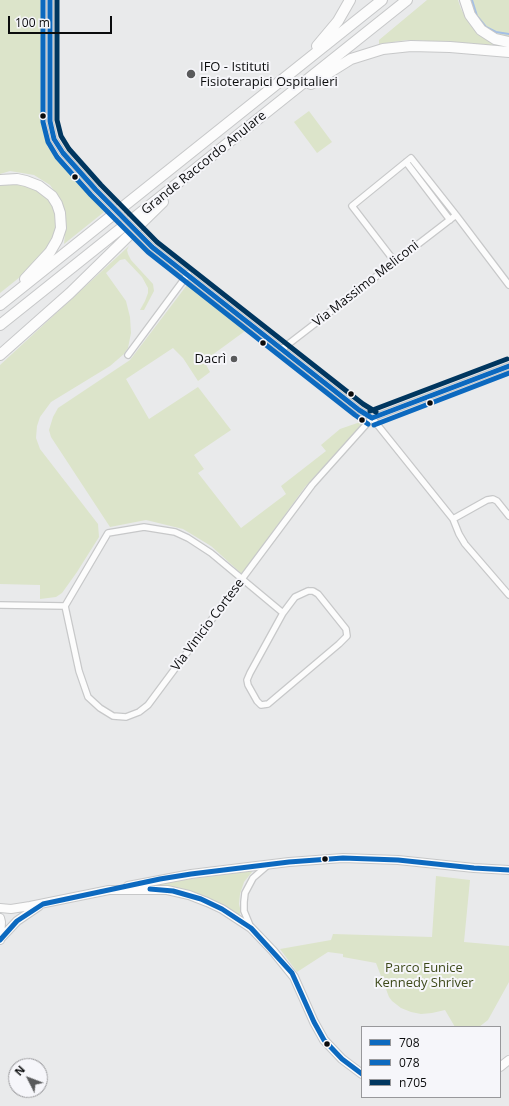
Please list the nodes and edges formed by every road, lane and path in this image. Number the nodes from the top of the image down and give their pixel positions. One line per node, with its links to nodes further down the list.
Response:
1 (50, 0): 16 (street, bridge)
2 (350, 0): 8 (highway)
3 (382, 0): 8 (highway, Grande Raccordo Anulare)
4 (407, 0): 9 (highway, Grande Raccordo Anulare)
5 (465, 0): 6 (highway)
6 (509, 42)
7 (509, 52): 9 (highway)
8 (303, 63): 18 (highway, Grande Raccordo Anulare)
9 (270, 109): 11 (highway, Grande Raccordo Anulare)
10 (406, 162): 13 (street); 14 (street); 15 (street)
11 (187, 176): 19 (highway, Grande Raccordo Anulare); 21 (highway)
12 (0, 180): 18 (highway)
13 (456, 215): 14 (street, Via Massimo Meliconi); 17 (street)
14 (450, 220): 15 (street, Via Massimo Meliconi)
15 (395, 262): 20 (street, Via Massimo Meliconi)
16 (188, 274): 20 (street); 22 (street)
17 (509, 285)
18 (0, 305)
19 (0, 325)
20 (282, 349): 24 (street)
21 (0, 355)
22 (128, 355)
23 (509, 366): 24 (street)
24 (372, 418): 26 (street); 27 (street, Via Vinicio Cortese)
25 (509, 516): 26 (street)
26 (453, 519): 28 (street)
27 (242, 579): 30 (street); 30 (street, Via Vinicio Cortese); 31 (street)
28 (509, 595)
29 (0, 605): 30 (street)
30 (65, 606)
31 (283, 613): 31 (street)
32 (270, 864): 33 (street); 34 (street); 40 (street)
33 (509, 870)
34 (160, 879): 35 (street); 36 (street)
35 (109, 890): 36 (street); 37 (street)
36 (160, 890): 40 (street)
37 (43, 904): 38 (street); 42 (street)
38 (1, 908)
39 (0, 918): 41 (street)
40 (251, 928): 45 (street)
41 (0, 930): 42 (street)
42 (0, 939)
43 (509, 1060): 44 (street)
44 (501, 1066)
45 (361, 1073)

